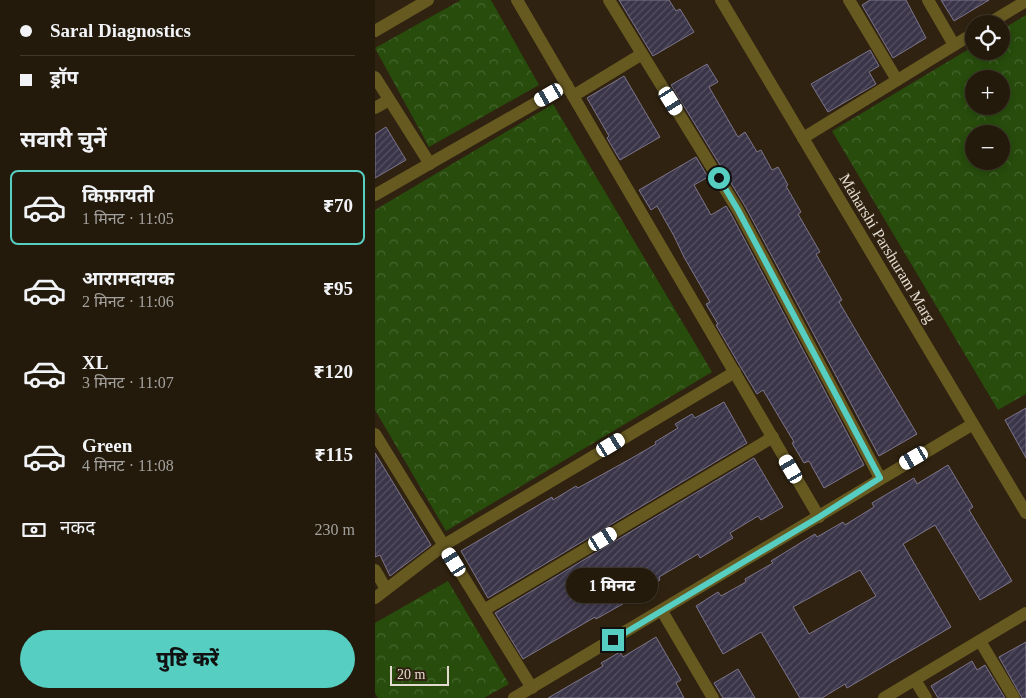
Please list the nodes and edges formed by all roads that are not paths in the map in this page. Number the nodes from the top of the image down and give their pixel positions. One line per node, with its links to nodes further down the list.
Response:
1 (429, 0): 9 (street)
2 (517, 0): 15 (street)
3 (609, 0): 12 (street)
4 (721, 0): 18 (street, Maharshi Parshuram Marg)
5 (849, 0): 14 (street)
6 (928, 0): 11 (street)
7 (1022, 2): 8 (street)
8 (1002, 15)
9 (375, 31)
10 (965, 38): 11 (street)
11 (954, 45): 14 (street)
12 (642, 54): 15 (street); 25 (street)
13 (375, 77): 16 (street)
14 (897, 80): 18 (street)
15 (570, 90): 19 (street); 21 (street)
16 (389, 100): 17 (street); 19 (street)
17 (375, 108)
18 (803, 138): 22 (street, Maharshi Parshuram Marg)
19 (430, 164): 20 (street)
20 (375, 195)
21 (735, 372): 24 (street); 29 (street)
22 (973, 424): 25 (street); 26 (street, Maharshi Parshuram Marg)
23 (375, 434): 29 (street)
24 (773, 437): 28 (street); 33 (street)
25 (880, 478): 28 (street)
26 (1022, 497): 27 (street, Maharshi Parshuram Marg)
27 (1026, 513)
28 (819, 517): 34 (street)
29 (444, 546): 31 (street); 33 (street)
30 (375, 570): 31 (street)
31 (387, 589): 32 (street)
32 (375, 598)
33 (484, 610): 38 (street)
34 (662, 611): 38 (street); 40 (street)
35 (1026, 613): 36 (street)
36 (980, 641): 37 (street); 43 (street)
37 (915, 680): 41 (street); 42 (street)
38 (532, 688): 39 (street)
39 (514, 698)
40 (713, 698)
41 (883, 698)
42 (926, 698)
43 (1014, 698)

